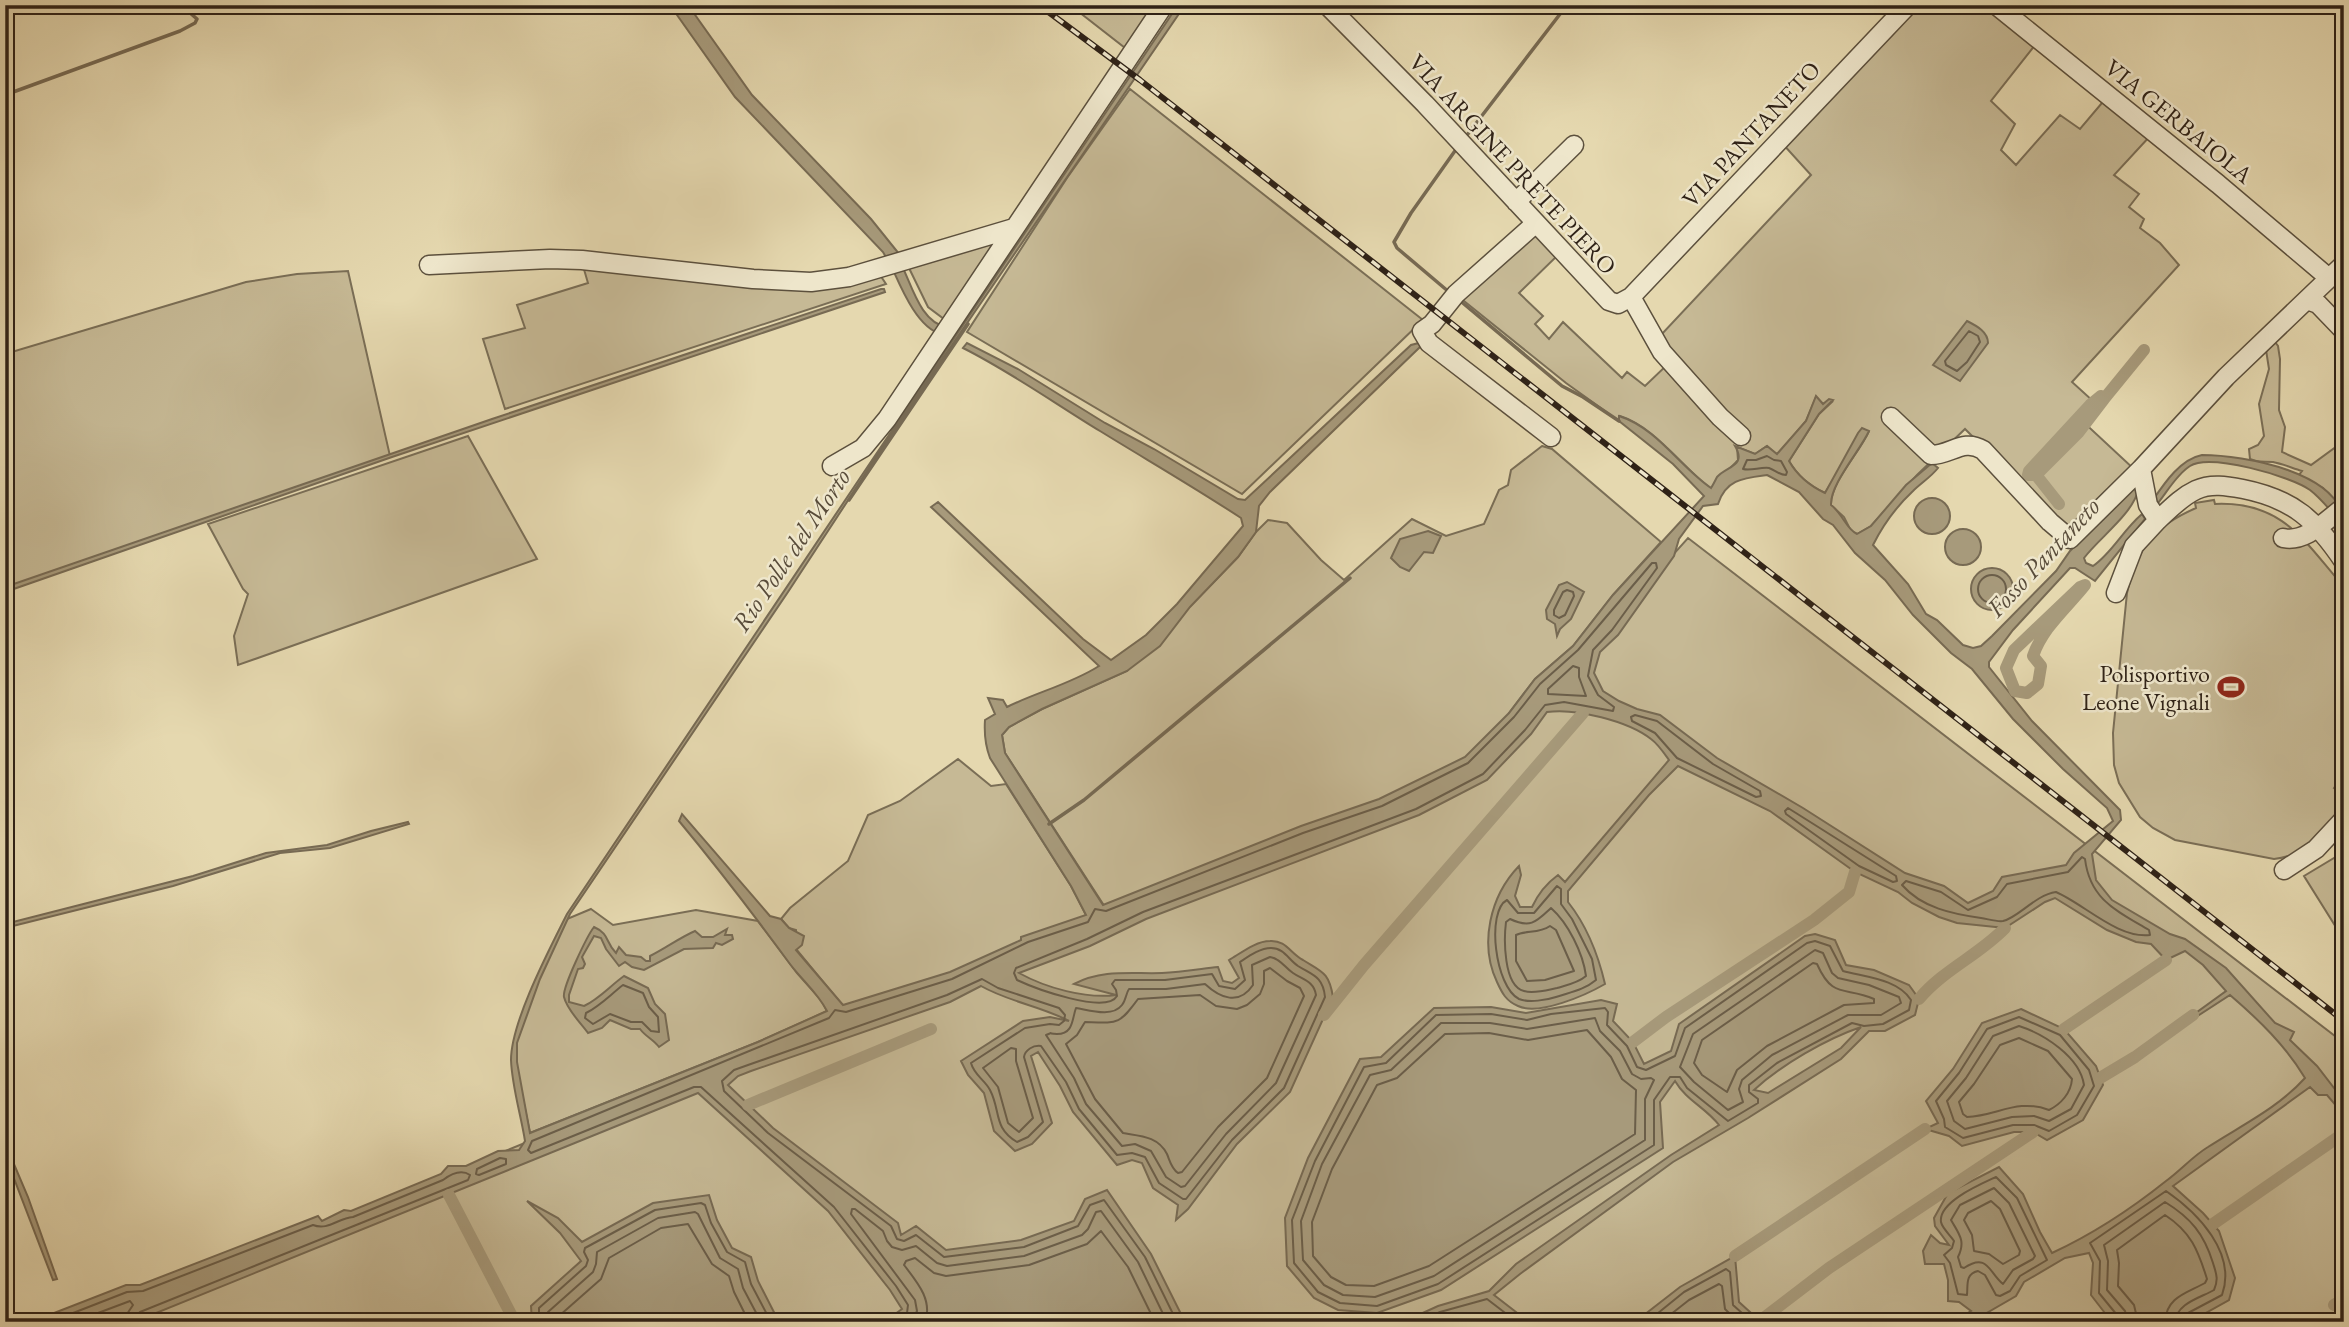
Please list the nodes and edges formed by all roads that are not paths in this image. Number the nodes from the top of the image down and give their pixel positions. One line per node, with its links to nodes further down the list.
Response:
1 (1164, 5): 8 (street)
2 (1328, 5): 6 (street, VIA ARGINE PRETE PIERO)
3 (1908, 5): 12 (street, VIA PANTANETO)
4 (1996, 5): 11 (street, VIA GERBAIOLA)
5 (1574, 145): 6 (street)
6 (1516, 202): 7 (street, VIA ARGINE PRETE PIERO)
7 (1536, 223): 12 (street, VIA ARGINE PRETE PIERO); 17 (street)
8 (1014, 228): 10 (street); 18 (street)
9 (2344, 264): 11 (street)
10 (429, 265)
11 (2329, 278): 13 (street)
12 (1631, 297): 16 (street, VIA ARGINE PRETE PIERO)
13 (2307, 300): 14 (street); 19 (street)
14 (2344, 331)
15 (1891, 417): 19 (street)
16 (1741, 436)
17 (1551, 438)
18 (832, 466)
19 (2141, 469): 21 (street)
20 (2331, 517): 21 (street); 22 (street); 23 (street)
21 (2158, 520): 24 (street)
22 (2283, 538)
23 (2344, 562)
24 (2116, 593)
25 (2344, 819): 26 (street)
26 (2284, 870)

